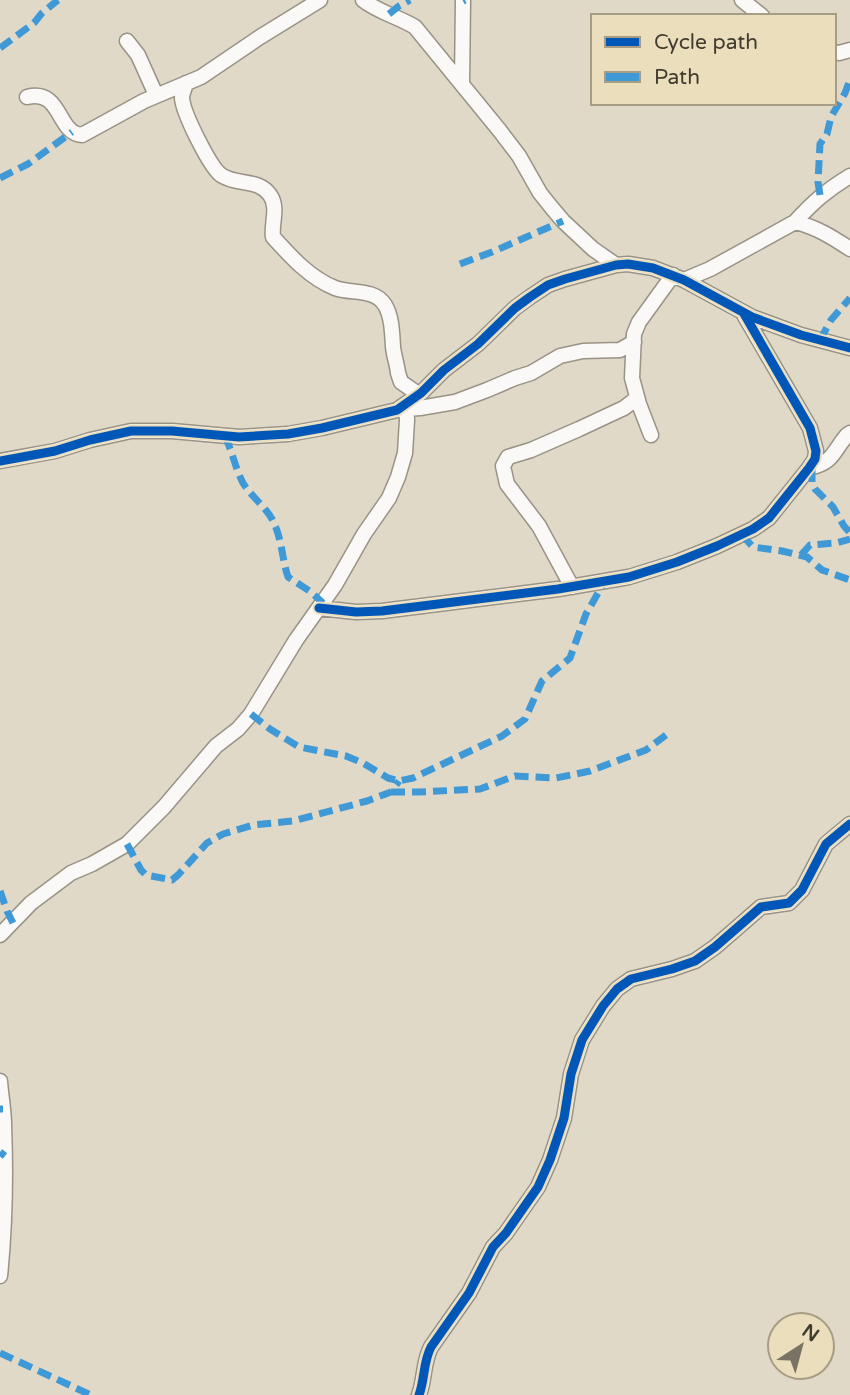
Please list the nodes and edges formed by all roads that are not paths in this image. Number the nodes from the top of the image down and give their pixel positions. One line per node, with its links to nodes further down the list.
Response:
1 (320, 0): 7 (street)
2 (363, 0): 8 (street)
3 (463, 0): 8 (street)
4 (742, 0): 5 (street)
5 (760, 14)
6 (127, 41): 9 (street)
7 (186, 83): 9 (street); 19 (street)
8 (462, 84): 14 (street)
9 (156, 95): 10 (street)
10 (27, 97)
11 (850, 176): 12 (street)
12 (795, 222): 13 (street); 15 (street)
13 (850, 249)
14 (616, 265): 15 (street); 19 (street)
15 (679, 278): 16 (street); 17 (street)
16 (743, 312): 18 (street); 25 (street)
17 (634, 342): 20 (street); 21 (street)
18 (850, 348)
19 (418, 394): 21 (street)
20 (637, 398): 23 (street); 26 (street)
21 (406, 407): 24 (street); 27 (street)
22 (850, 433): 25 (street)
23 (651, 435)
24 (0, 461)
25 (809, 468): 26 (street)
26 (572, 587): 27 (street)
27 (319, 608): 29 (street)
28 (850, 824): 32 (street)
29 (0, 936)
30 (0, 1081): 31 (street)
31 (0, 1276)
32 (419, 1395)

